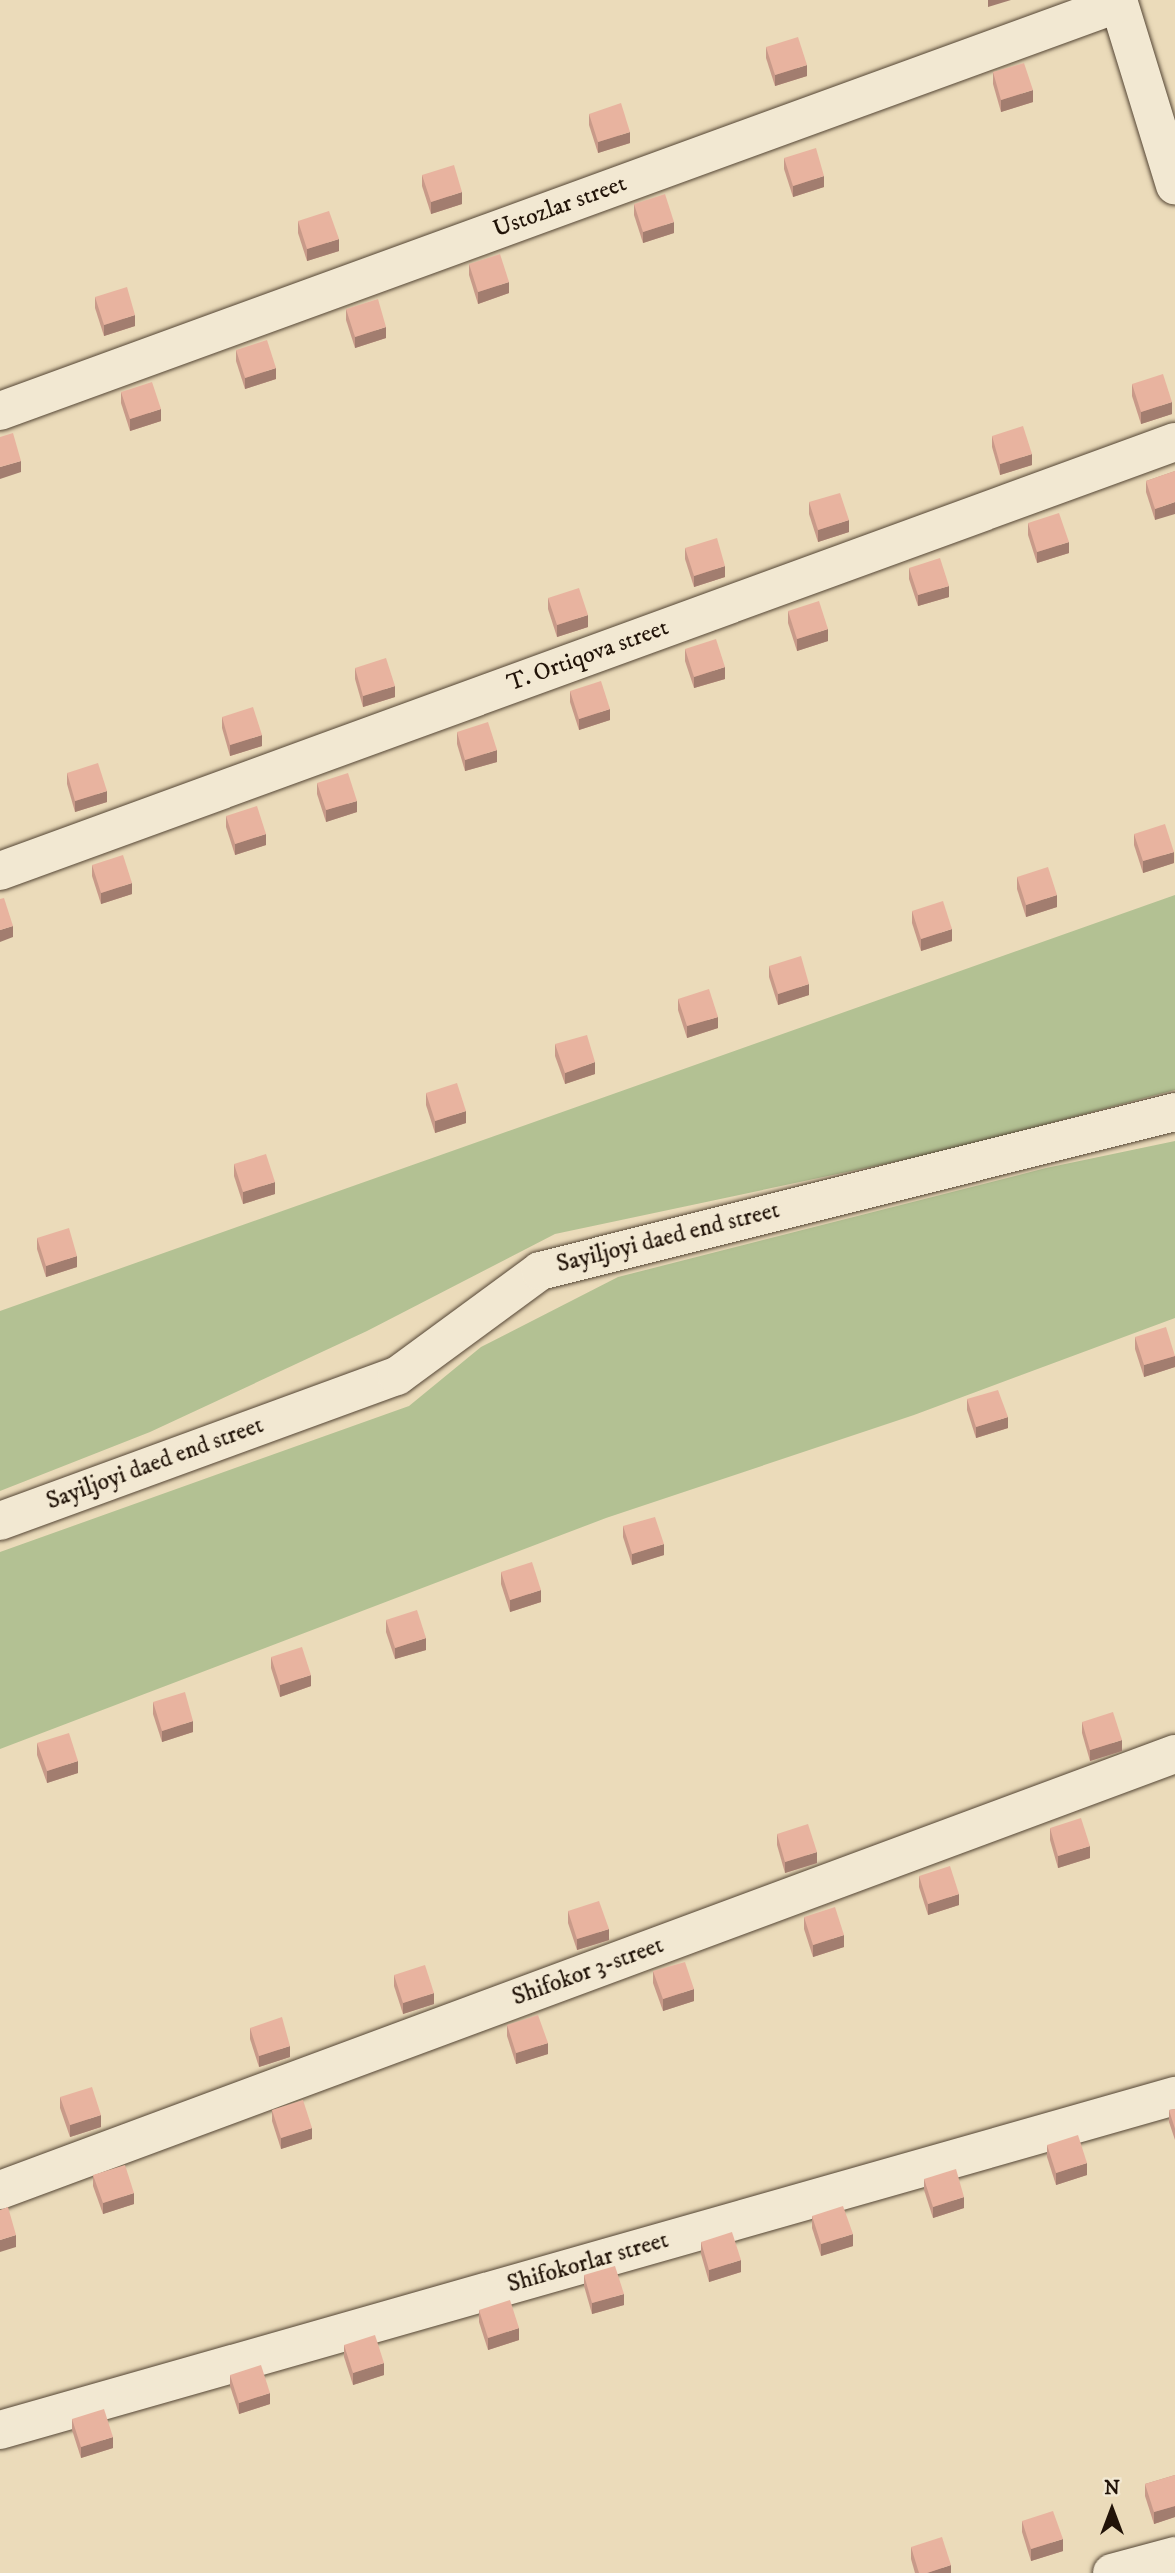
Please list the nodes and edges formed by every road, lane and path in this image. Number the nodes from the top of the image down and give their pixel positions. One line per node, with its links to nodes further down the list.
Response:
1 (1119, 2): 2 (street); 3 (street, Ustozlar street)
2 (1175, 185)
3 (0, 411)
4 (1175, 442): 5 (street, T. Ortiqova street)
5 (0, 871)
6 (1175, 1112): 7 (street, Sayiljoyi daed end street)
7 (0, 1521)
8 (1175, 1754): 10 (street, Shifokor 3-street)
9 (1175, 2096): 11 (street, Shifokorlar street)
10 (0, 2190)
11 (0, 2430)
12 (1175, 2556): 13 (street)
13 (1112, 2573)

